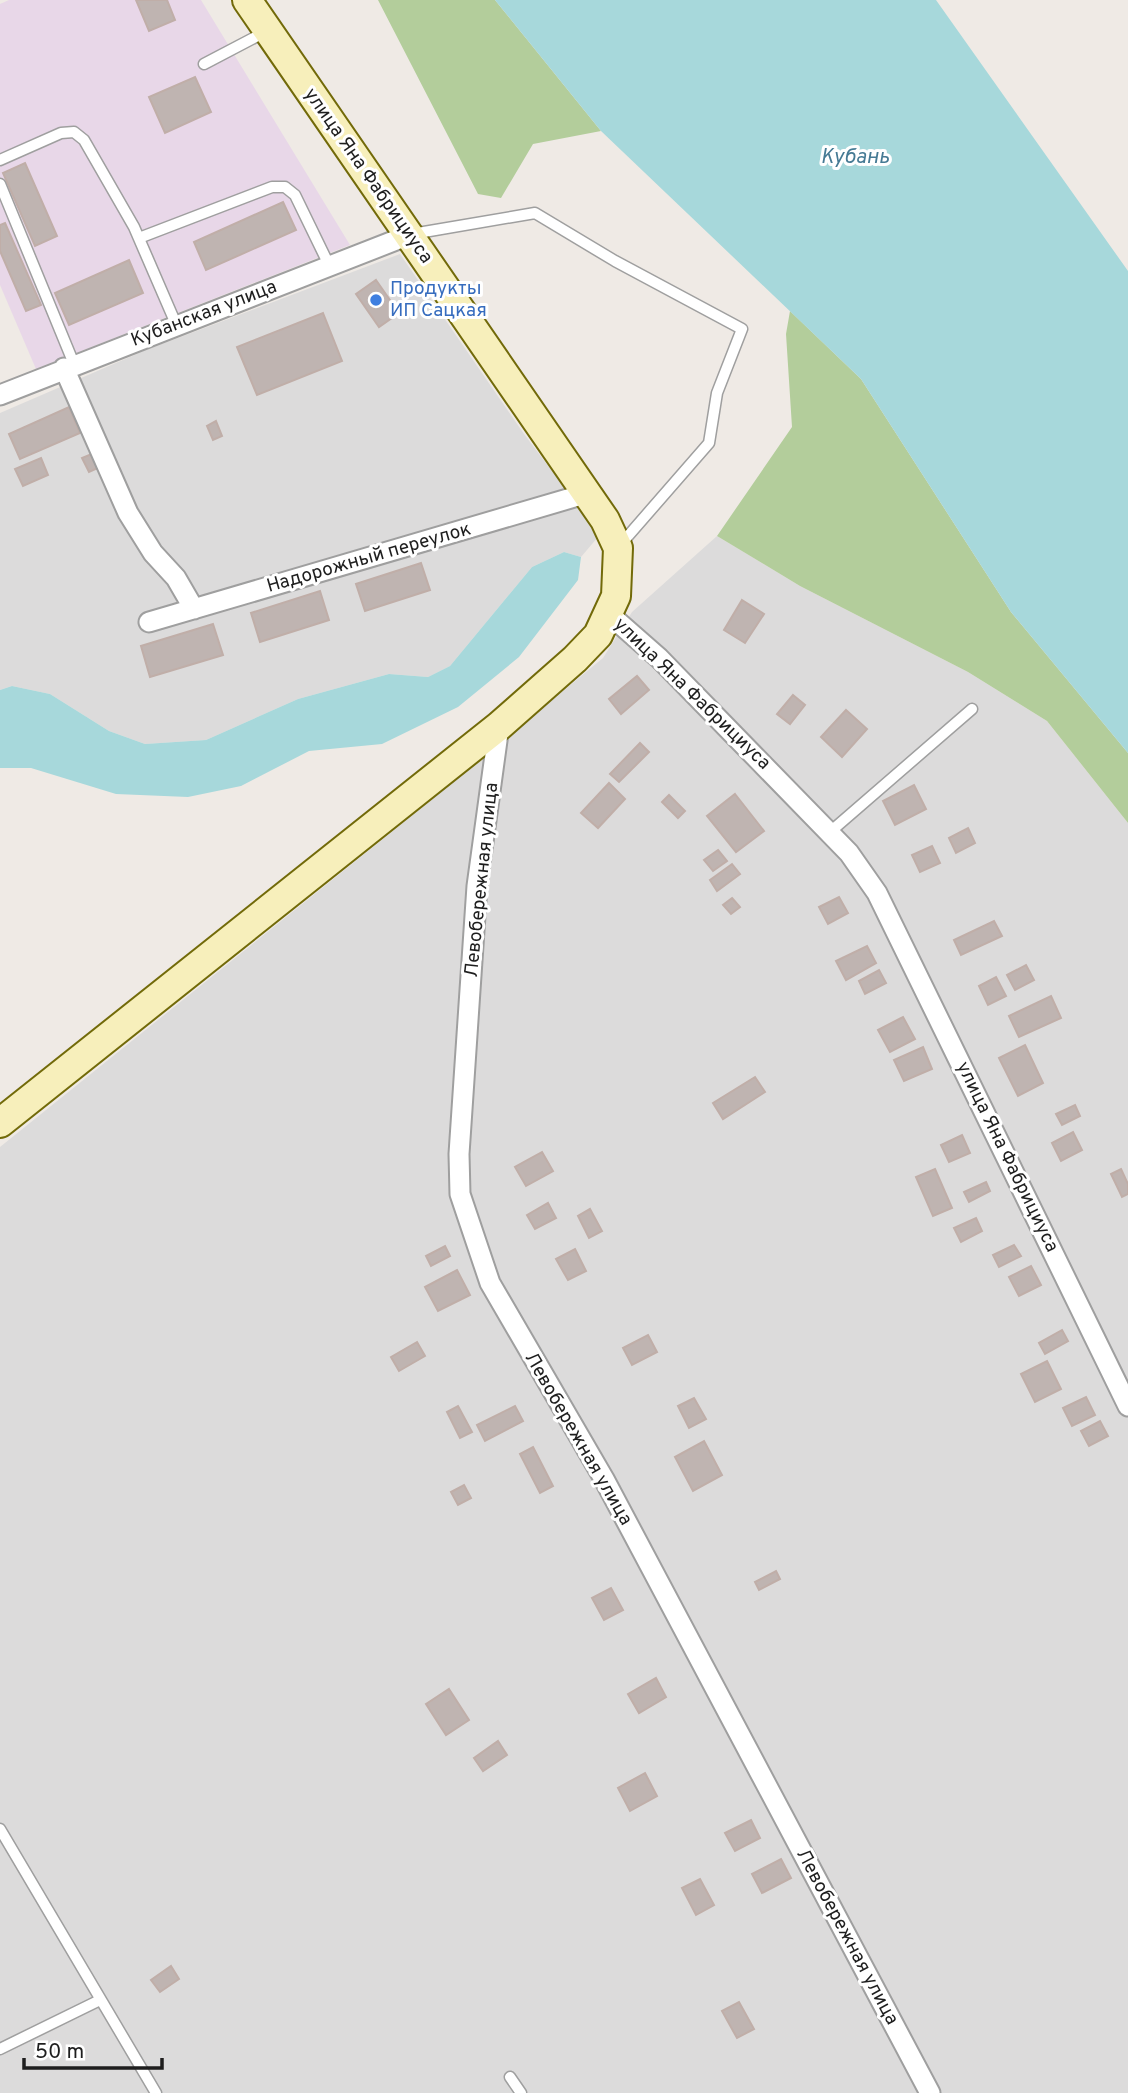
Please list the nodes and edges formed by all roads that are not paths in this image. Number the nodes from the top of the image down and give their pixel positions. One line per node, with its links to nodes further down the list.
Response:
1 (247, 0): 2 (street, улица Яна Фабрициуса)
2 (267, 30): 3 (lane); 6 (street, улица Яна Фабрициуса)
3 (204, 64)
4 (0, 160): 7 (lane)
5 (0, 184): 10 (lane)
6 (408, 234): 8 (street, Кубанская улица); 12 (street, улица Яна Фабрициуса); 13 (lane)
7 (139, 238): 8 (lane); 9 (lane)
8 (329, 265): 9 (street, Кубанская улица)
9 (176, 324): 10 (street, Кубанская улица)
10 (69, 366): 11 (street, Кубанская улица); 14 (street)
11 (0, 395)
12 (588, 493): 13 (street, улица Яна Фабрициуса); 14 (street, Надорожный переулок)
13 (618, 548): 15 (street, улица Яна Фабрициуса)
14 (194, 609): 16 (street, Надорожный переулок)
15 (610, 615): 18 (street); 19 (street, улица Яна Фабрициуса)
16 (149, 622)
17 (972, 709): 19 (lane)
18 (499, 726): 20 (street); 28 (street, Левобережная улица)
19 (830, 832): 21 (street, улица Яна Фабрициуса)
20 (0, 1123)
21 (1128, 1406)
22 (0, 1829): 23 (lane)
23 (100, 2000): 24 (lane); 26 (lane)
24 (0, 2049)
25 (510, 2077): 27 (lane)
26 (156, 2093)
27 (521, 2093)
28 (930, 2093)

